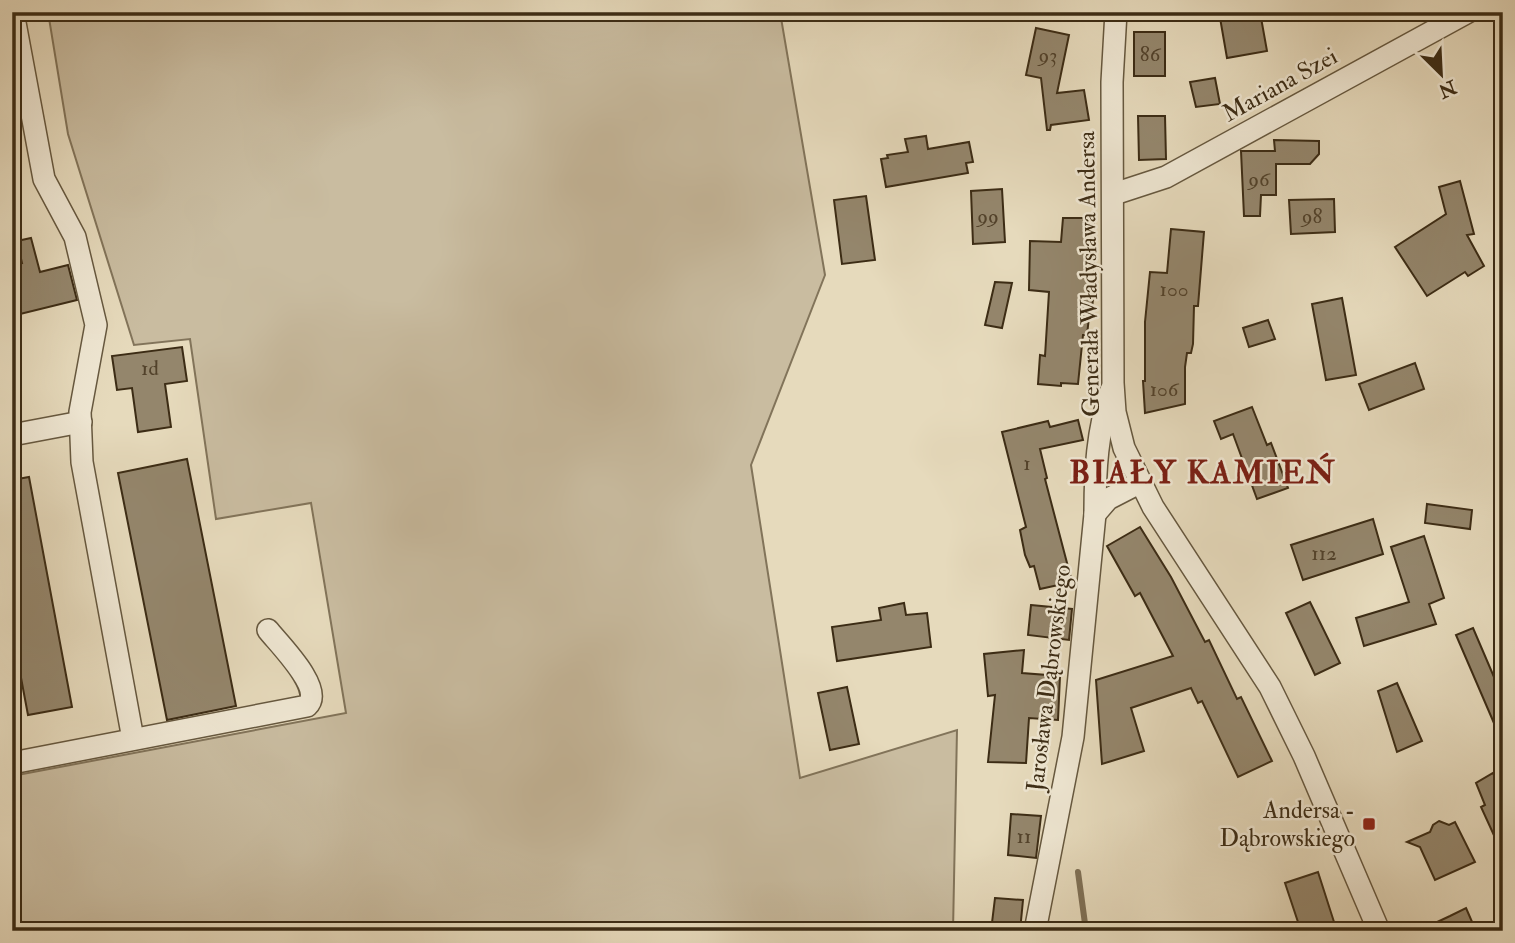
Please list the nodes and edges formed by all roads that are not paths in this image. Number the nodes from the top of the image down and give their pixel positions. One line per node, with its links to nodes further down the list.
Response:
1 (13, 12): 6 (street)
2 (1115, 12): 4 (street, Generała Władysława Andersa)
3 (1468, 12): 4 (street, Mariana Szei)
4 (1114, 194): 5 (street, Generała Władysława Andersa)
5 (1113, 383): 8 (street, Jarosława Dąbrowskiego); 9 (street, Generała Władysława Andersa)
6 (81, 422): 7 (street); 12 (street)
7 (12, 435)
8 (1095, 478): 9 (street); 10 (street, Jarosława Dąbrowskiego)
9 (1141, 482): 10 (street); 15 (street, Generała Władysława Andersa)
10 (1095, 514): 14 (street, Jarosława Dąbrowskiego)
11 (268, 630): 12 (street)
12 (134, 739): 13 (street)
13 (12, 763)
14 (1035, 931)
15 (1379, 931)

